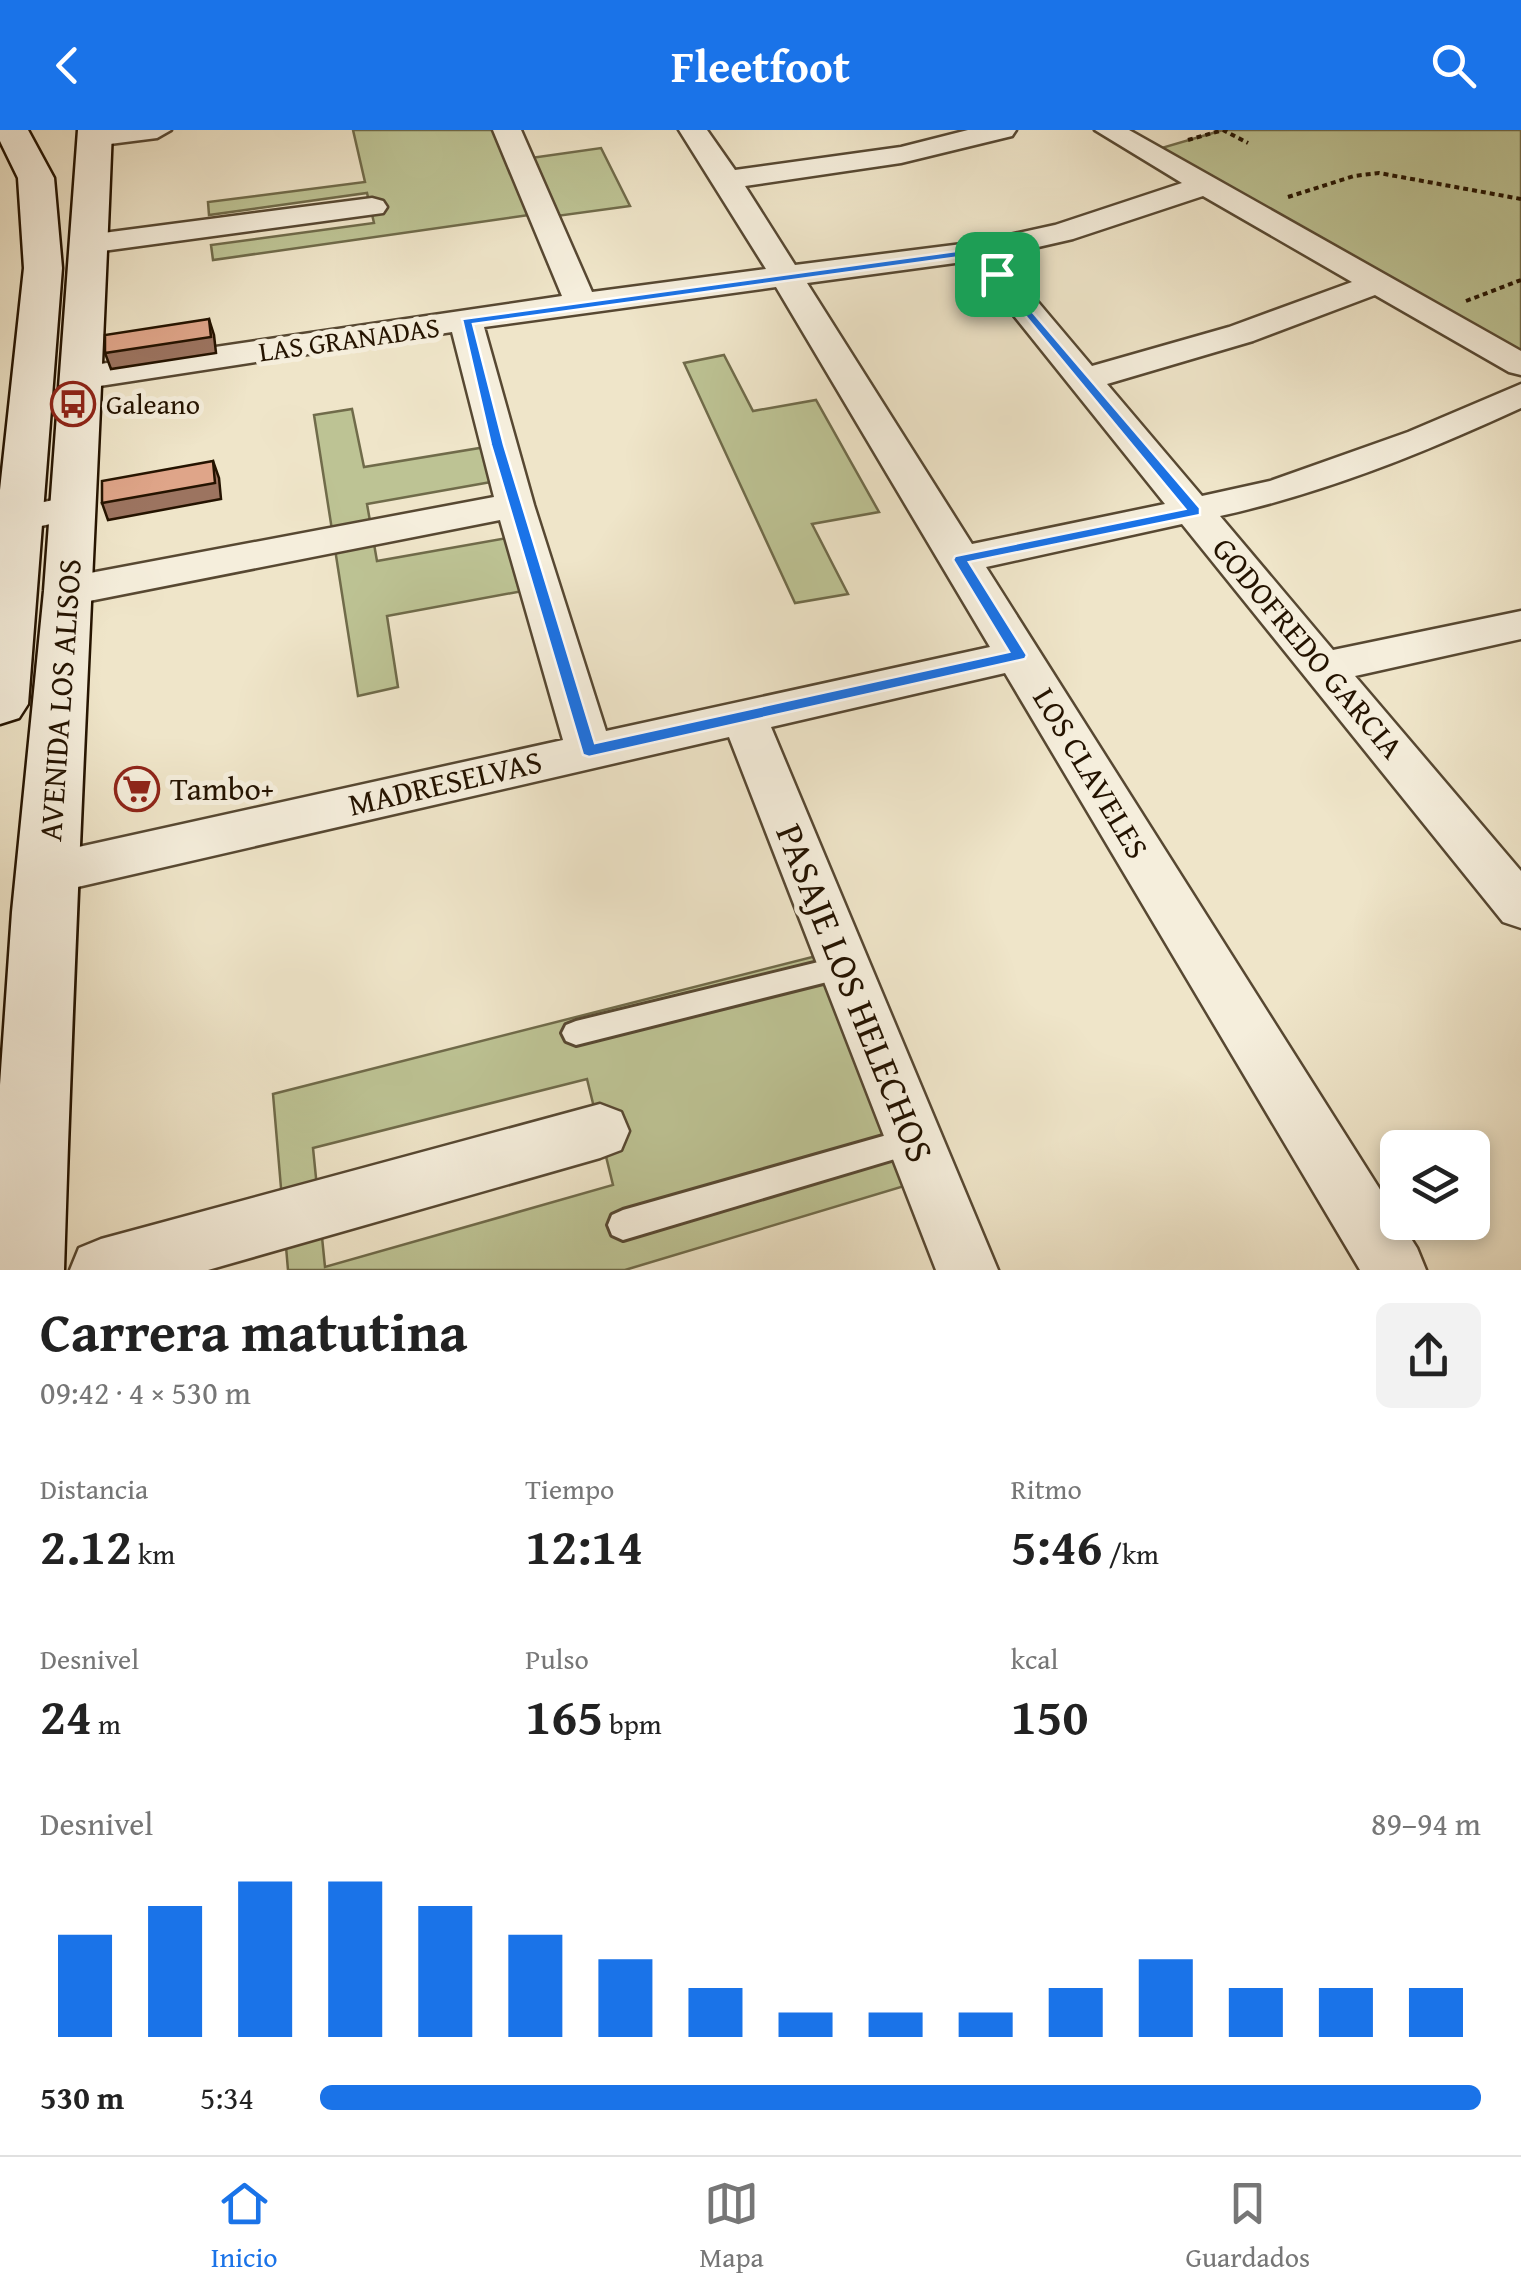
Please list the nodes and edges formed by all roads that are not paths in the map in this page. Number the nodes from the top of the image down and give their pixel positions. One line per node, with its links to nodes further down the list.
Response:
1 (12, 130): 23 (street, AVENIDA LOS ALISOS)
2 (157, 130): 7 (street)
3 (507, 130): 15 (street)
4 (692, 130): 8 (street, LOS CLAVELES)
5 (1002, 130): 8 (street)
6 (1108, 130): 9 (street)
7 (94, 134): 11 (street, AVENIDA LOS ALISOS)
8 (727, 180): 13 (street, LOS CLAVELES)
9 (1206, 186): 12 (street, LAS GRANADAS); 14 (street)
10 (372, 207): 11 (street)
11 (88, 244): 18 (street, AVENIDA LOS ALISOS)
12 (978, 251): 13 (street, LAS GRANADAS); 19 (street, GODOFREDO GARCIA)
13 (786, 277): 15 (street, LAS GRANADAS); 24 (street, LOS CLAVELES)
14 (1376, 284): 17 (street); 19 (street)
15 (581, 304): 16 (street, LAS GRANADAS)
16 (466, 321): 18 (street, LAS GRANADAS); 21 (street)
17 (1521, 365)
18 (80, 378): 23 (street, AVENIDA LOS ALISOS)
19 (1086, 379): 22 (street, GODOFREDO GARCIA)
20 (1521, 395): 22 (street)
21 (515, 506): 25 (street); 31 (street)
22 (1195, 512): 24 (street); 28 (street, GODOFREDO GARCIA)
23 (32, 517): 25 (street, AVENIDA LOS ALISOS); 29 (street, AVENIDA LOS ALISOS)
24 (960, 560): 27 (street, LOS CLAVELES)
25 (69, 591): 32 (street, AVENIDA LOS ALISOS)
26 (1521, 625): 28 (street)
27 (1019, 655): 30 (street, MADRESELVAS); 42 (street, LOS CLAVELES)
28 (1325, 667): 33 (street, GODOFREDO GARCIA)
29 (0, 704)
30 (744, 716): 31 (street, MADRESELVAS); 34 (street, PASAJE LOS HELECHOS)
31 (589, 750): 32 (street, MADRESELVAS)
32 (48, 874): 39 (street, AVENIDA LOS ALISOS)
33 (1521, 907)
34 (843, 967): 35 (lane); 37 (street, PASAJE LOS HELECHOS)
35 (576, 1033)
36 (600, 1130): 40 (street)
37 (915, 1140): 38 (lane); 41 (street, PASAJE LOS HELECHOS)
38 (623, 1225)
39 (26, 1270)
40 (101, 1270)
41 (967, 1270)
42 (1395, 1270)

